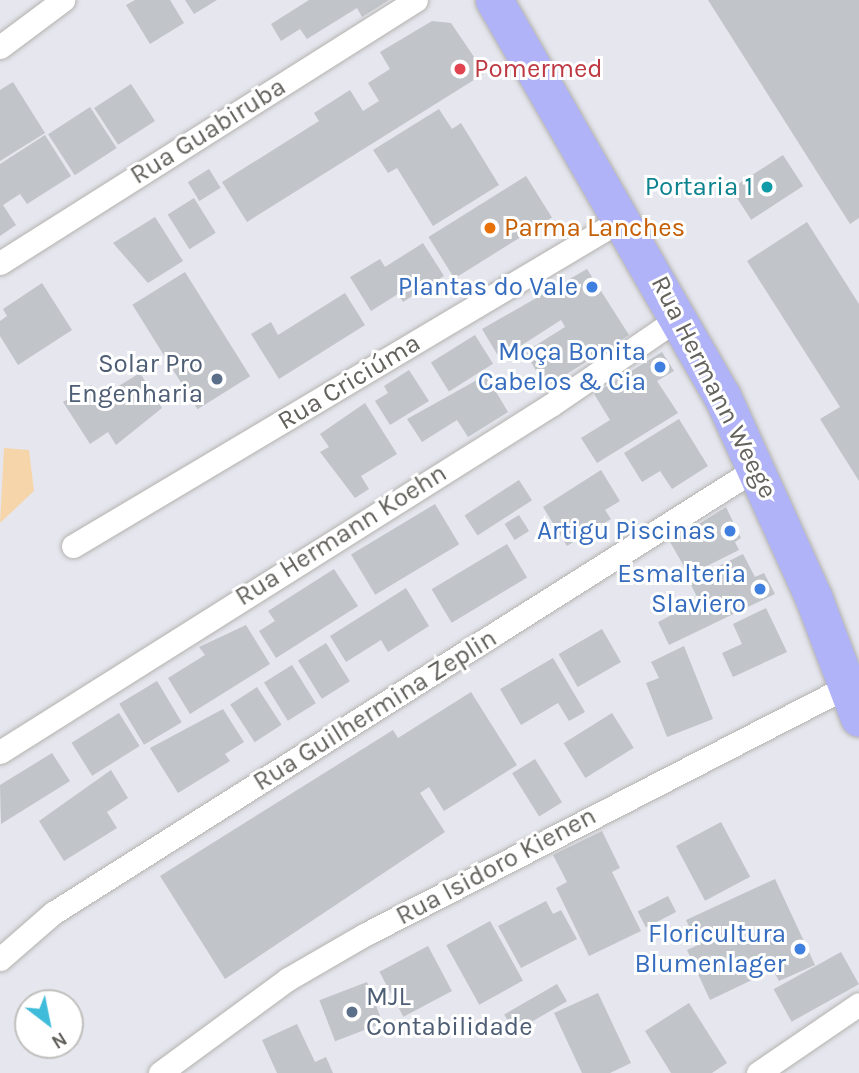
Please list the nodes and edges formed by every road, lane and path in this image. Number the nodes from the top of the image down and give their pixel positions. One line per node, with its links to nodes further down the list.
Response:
1 (63, 0): 4 (street)
2 (416, 0): 6 (street, Rua Guabiruba)
3 (494, 0): 5 (main road, Rua Hermann Weege)
4 (0, 47)
5 (624, 218): 7 (main road, Rua Hermann Weege); 9 (street, Rua Criciúma)
6 (0, 263)
7 (680, 317): 8 (main road, Rua Hermann Weege); 11 (street, Rua Hermann Koehn)
8 (757, 468): 10 (main road, Rua Hermann Weege); 12 (street, Rua Guilhermina Zeplin)
9 (73, 545)
10 (854, 702): 14 (street, Rua Isidoro Kienen)
11 (0, 752)
12 (0, 959)
13 (859, 1004): 15 (street)
14 (160, 1073)
15 (758, 1073)

